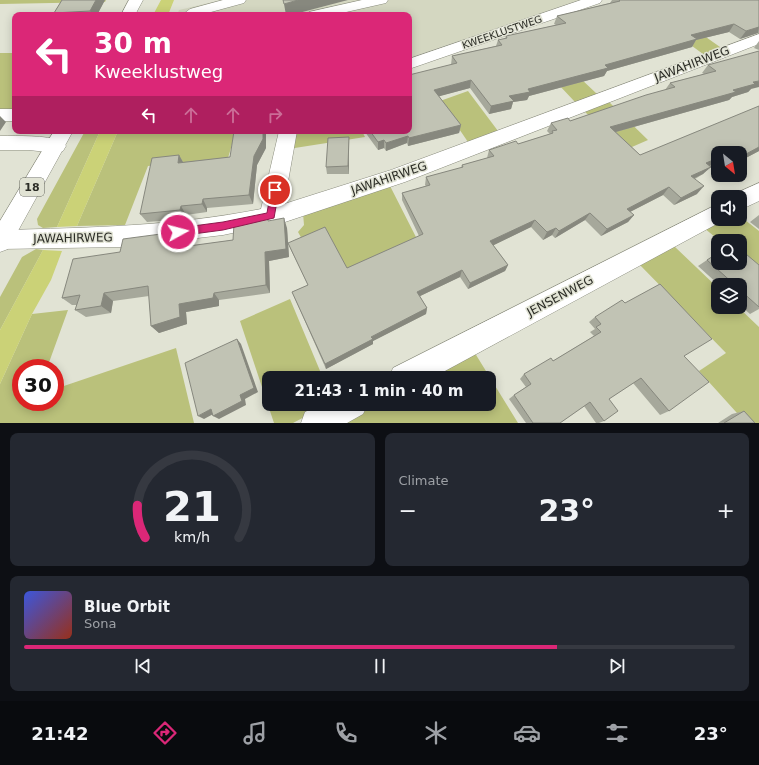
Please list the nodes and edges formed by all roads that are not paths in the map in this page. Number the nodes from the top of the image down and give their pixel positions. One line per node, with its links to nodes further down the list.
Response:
1 (136, 0): 5 (street)
2 (239, 0): 6 (street)
3 (380, 0): 7 (street)
4 (595, 0): 9 (street, KWEEKLUSTWEG)
5 (130, 12)
6 (195, 12)
7 (327, 12)
8 (759, 39): 17 (street, JAWAHIRWEG)
9 (412, 63)
10 (0, 115): 11 (street)
11 (12, 115)
12 (287, 134): 17 (street)
13 (60, 138): 14 (street); 19 (street, 18)
14 (0, 143)
15 (759, 191): 16 (street)
16 (747, 197)
17 (271, 216): 19 (street, JAWAHIRWEG)
18 (711, 217): 20 (street, JENSENWEG)
19 (1, 241)
20 (416, 371)
21 (339, 411): 22 (street)
22 (316, 423)

